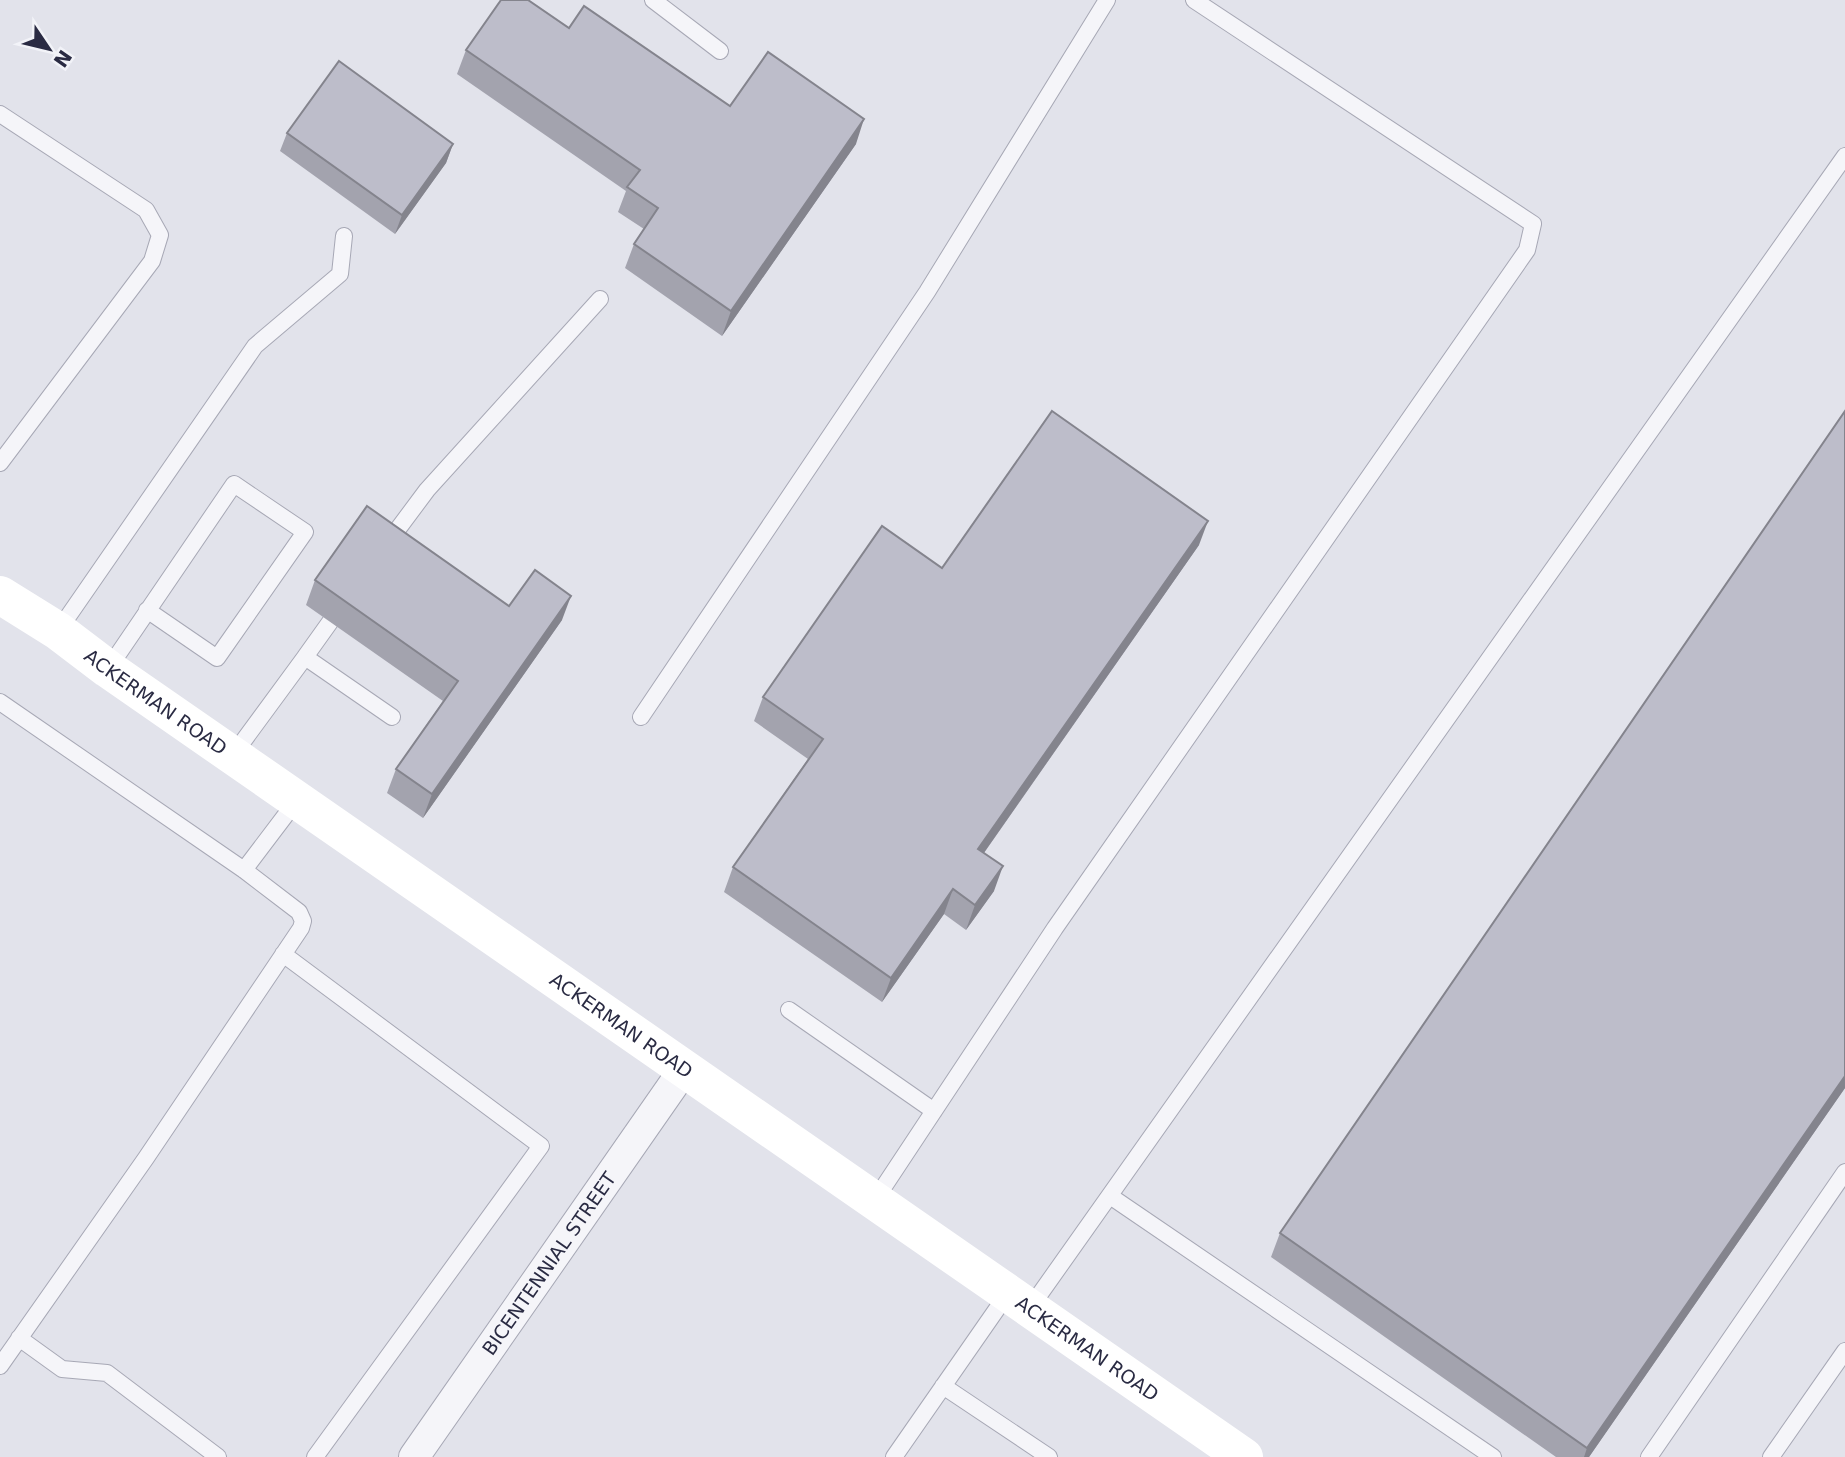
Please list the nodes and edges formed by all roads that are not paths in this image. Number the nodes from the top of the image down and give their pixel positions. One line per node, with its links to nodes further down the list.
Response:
1 (653, 0): 4 (lane)
2 (1107, 0): 18 (lane)
3 (1194, 0): 26 (lane)
4 (720, 51)
5 (0, 114): 9 (lane)
6 (1845, 156): 28 (lane)
7 (344, 236): 14 (lane)
8 (600, 299): 10 (lane)
9 (0, 463)
10 (384, 548)
11 (0, 595): 14 (street, ACKERMAN ROAD)
12 (147, 610): 12 (lane); 16 (lane)
13 (330, 622): 15 (lane)
14 (58, 631): 16 (street, ACKERMAN ROAD)
15 (305, 657): 19 (lane); 20 (lane)
16 (108, 669): 20 (street, ACKERMAN ROAD)
17 (0, 702): 22 (lane)
18 (641, 717)
19 (392, 718)
20 (233, 756): 21 (street, ACKERMAN ROAD)
21 (297, 800): 22 (lane); 25 (street, ACKERMAN ROAD)
22 (244, 870): 23 (lane)
23 (283, 954): 31 (lane); 36 (lane)
24 (789, 1010): 26 (lane)
25 (685, 1068): 29 (street, ACKERMAN ROAD); 37 (street, BICENTENNIAL STREET)
26 (934, 1111): 29 (lane)
27 (1845, 1172): 42 (lane)
28 (1110, 1196): 30 (lane); 41 (lane)
29 (875, 1200): 30 (street, ACKERMAN ROAD)
30 (1019, 1300): 34 (lane); 40 (street, ACKERMAN ROAD)
31 (19, 1338): 33 (lane); 35 (lane)
32 (1844, 1349): 43 (lane)
33 (0, 1366)
34 (943, 1386): 38 (lane); 39 (lane)
35 (218, 1457)
36 (315, 1457)
37 (414, 1457)
38 (894, 1457)
39 (1049, 1457)
40 (1244, 1457)
41 (1493, 1457)
42 (1649, 1457)
43 (1771, 1457)

